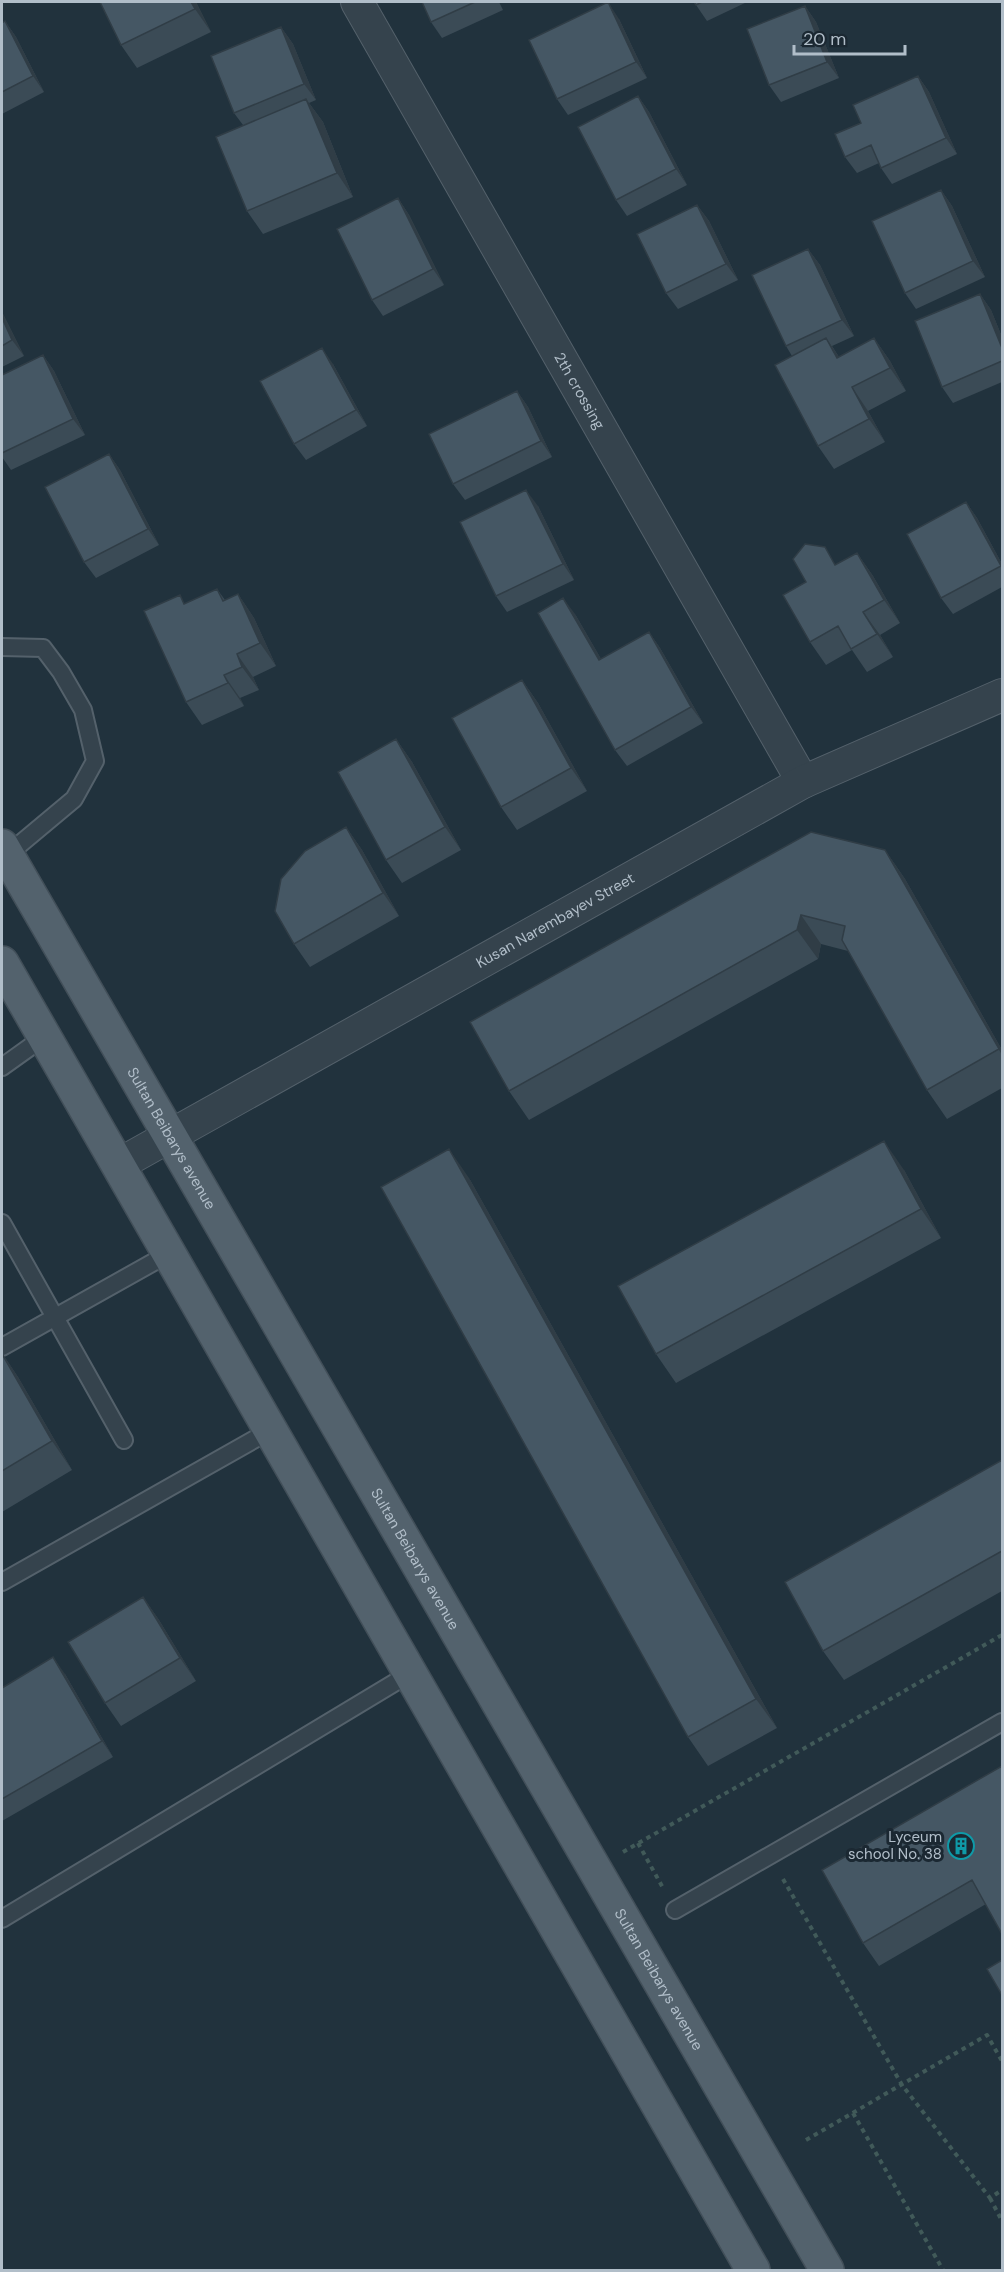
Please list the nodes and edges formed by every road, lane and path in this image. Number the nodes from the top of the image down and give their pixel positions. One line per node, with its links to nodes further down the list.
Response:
1 (357, 2): 4 (street, 2th crossing)
2 (2, 647): 5 (lane)
3 (1002, 695): 4 (street, Kusan Narembayev Street)
4 (803, 782): 9 (street, Kusan Narembayev Street)
5 (4, 850): 9 (main road, Sultan Beibarys avenue)
6 (2, 963): 7 (main road)
7 (44, 1037): 8 (lane); 10 (main road)
8 (2, 1067)
9 (170, 1136): 10 (street, Kusan Narembayev Street); 23 (main road, Sultan Beibarys avenue)
10 (118, 1165): 12 (main road)
11 (2, 1222): 13 (lane)
12 (168, 1254): 13 (lane); 15 (main road)
13 (55, 1317): 14 (lane); 16 (lane)
14 (2, 1347)
15 (271, 1430): 17 (lane); 19 (main road)
16 (124, 1440)
17 (2, 1582)
18 (1002, 1635): 21 (path)
19 (409, 1674): 25 (lane); 33 (main road)
20 (1002, 1722): 22 (lane)
21 (638, 1843): 23 (path); 24 (path)
22 (770, 1856): 24 (lane); 27 (path)
23 (594, 1869): 34 (main road, Sultan Beibarys avenue)
24 (675, 1910)
25 (2, 1918)
26 (1002, 2061): 27 (path)
27 (902, 2085): 28 (path); 31 (path)
28 (853, 2113): 29 (path); 35 (path)
29 (806, 2140)
30 (1002, 2190): 31 (path)
31 (990, 2198): 32 (path)
32 (1002, 2221)
33 (753, 2271)
34 (827, 2271)
35 (943, 2271)

